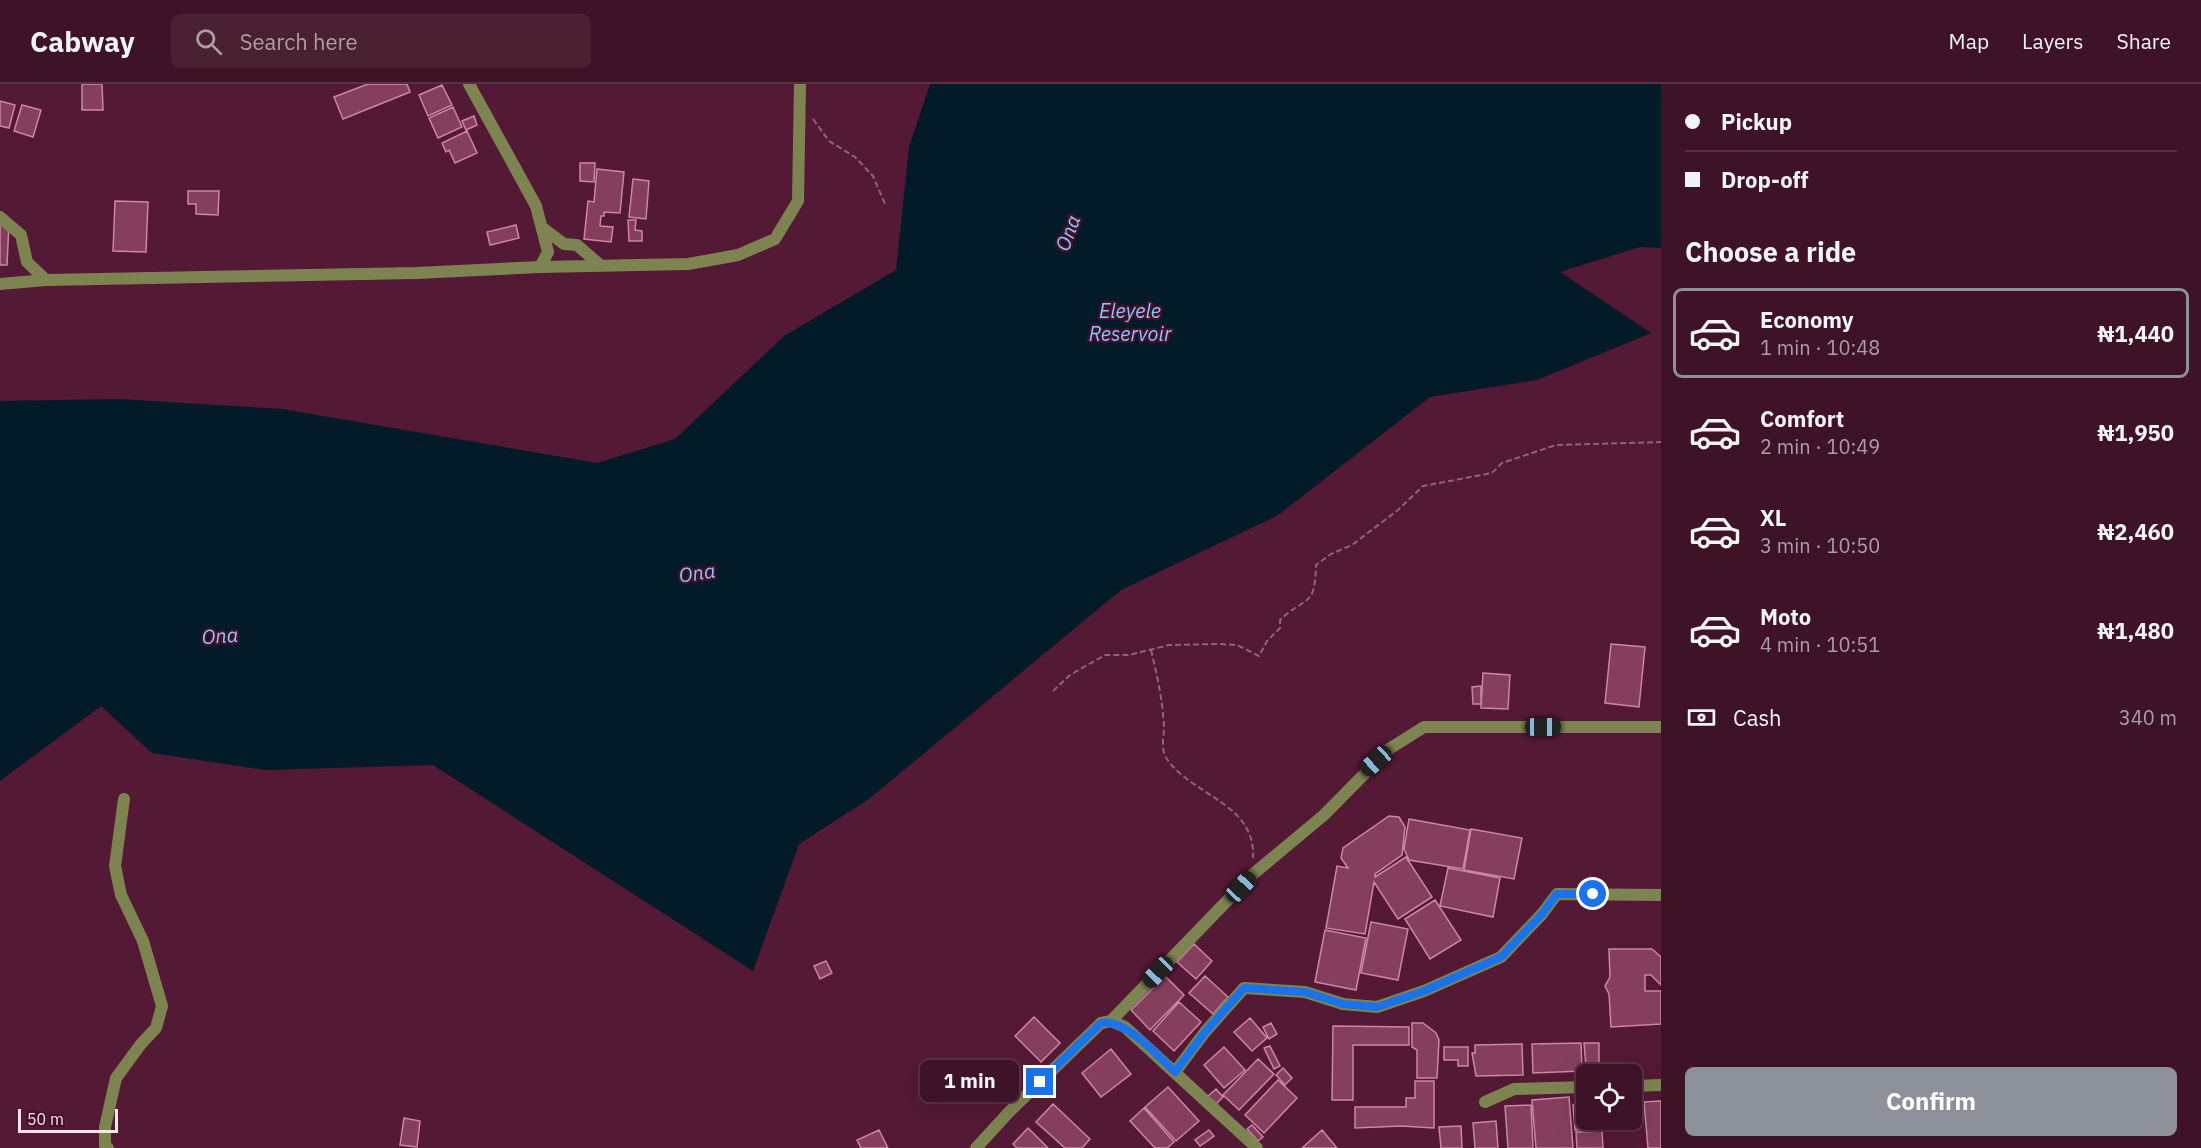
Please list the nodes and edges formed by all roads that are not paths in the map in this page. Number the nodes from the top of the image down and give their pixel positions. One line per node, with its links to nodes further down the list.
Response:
1 (469, 84): 4 (street)
2 (800, 84): 5 (street)
3 (0, 217): 7 (street)
4 (544, 229): 5 (street); 6 (street)
5 (600, 265): 6 (street)
6 (540, 267): 7 (street)
7 (46, 280): 8 (street)
8 (0, 284)
9 (1661, 727): 12 (street)
10 (124, 799): 18 (street)
11 (1661, 896): 13 (street)
12 (1111, 1021): 13 (street); 19 (street)
13 (1175, 1072): 20 (street)
14 (1661, 1085): 15 (street)
15 (1642, 1086)
16 (1576, 1087): 17 (street)
17 (1485, 1102)
18 (108, 1148)
19 (976, 1148)
20 (1257, 1148)

